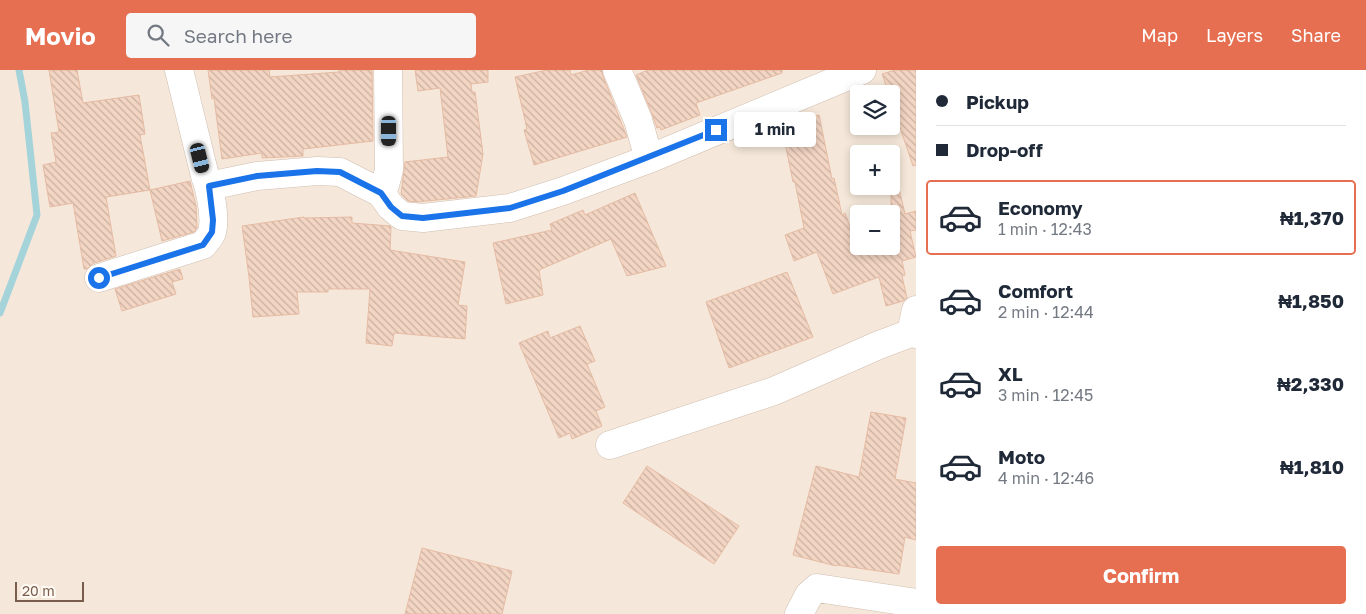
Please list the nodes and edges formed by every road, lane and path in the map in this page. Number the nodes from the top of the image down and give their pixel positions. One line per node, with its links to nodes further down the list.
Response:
1 (179, 70): 6 (street)
2 (617, 70): 5 (street)
3 (862, 70): 5 (street)
4 (389, 71): 7 (street)
5 (648, 158): 7 (street)
6 (209, 186): 7 (street); 8 (street)
7 (381, 193)
8 (99, 278)
9 (914, 326): 10 (street)
10 (610, 445)
11 (916, 603): 12 (street)
12 (799, 614)

